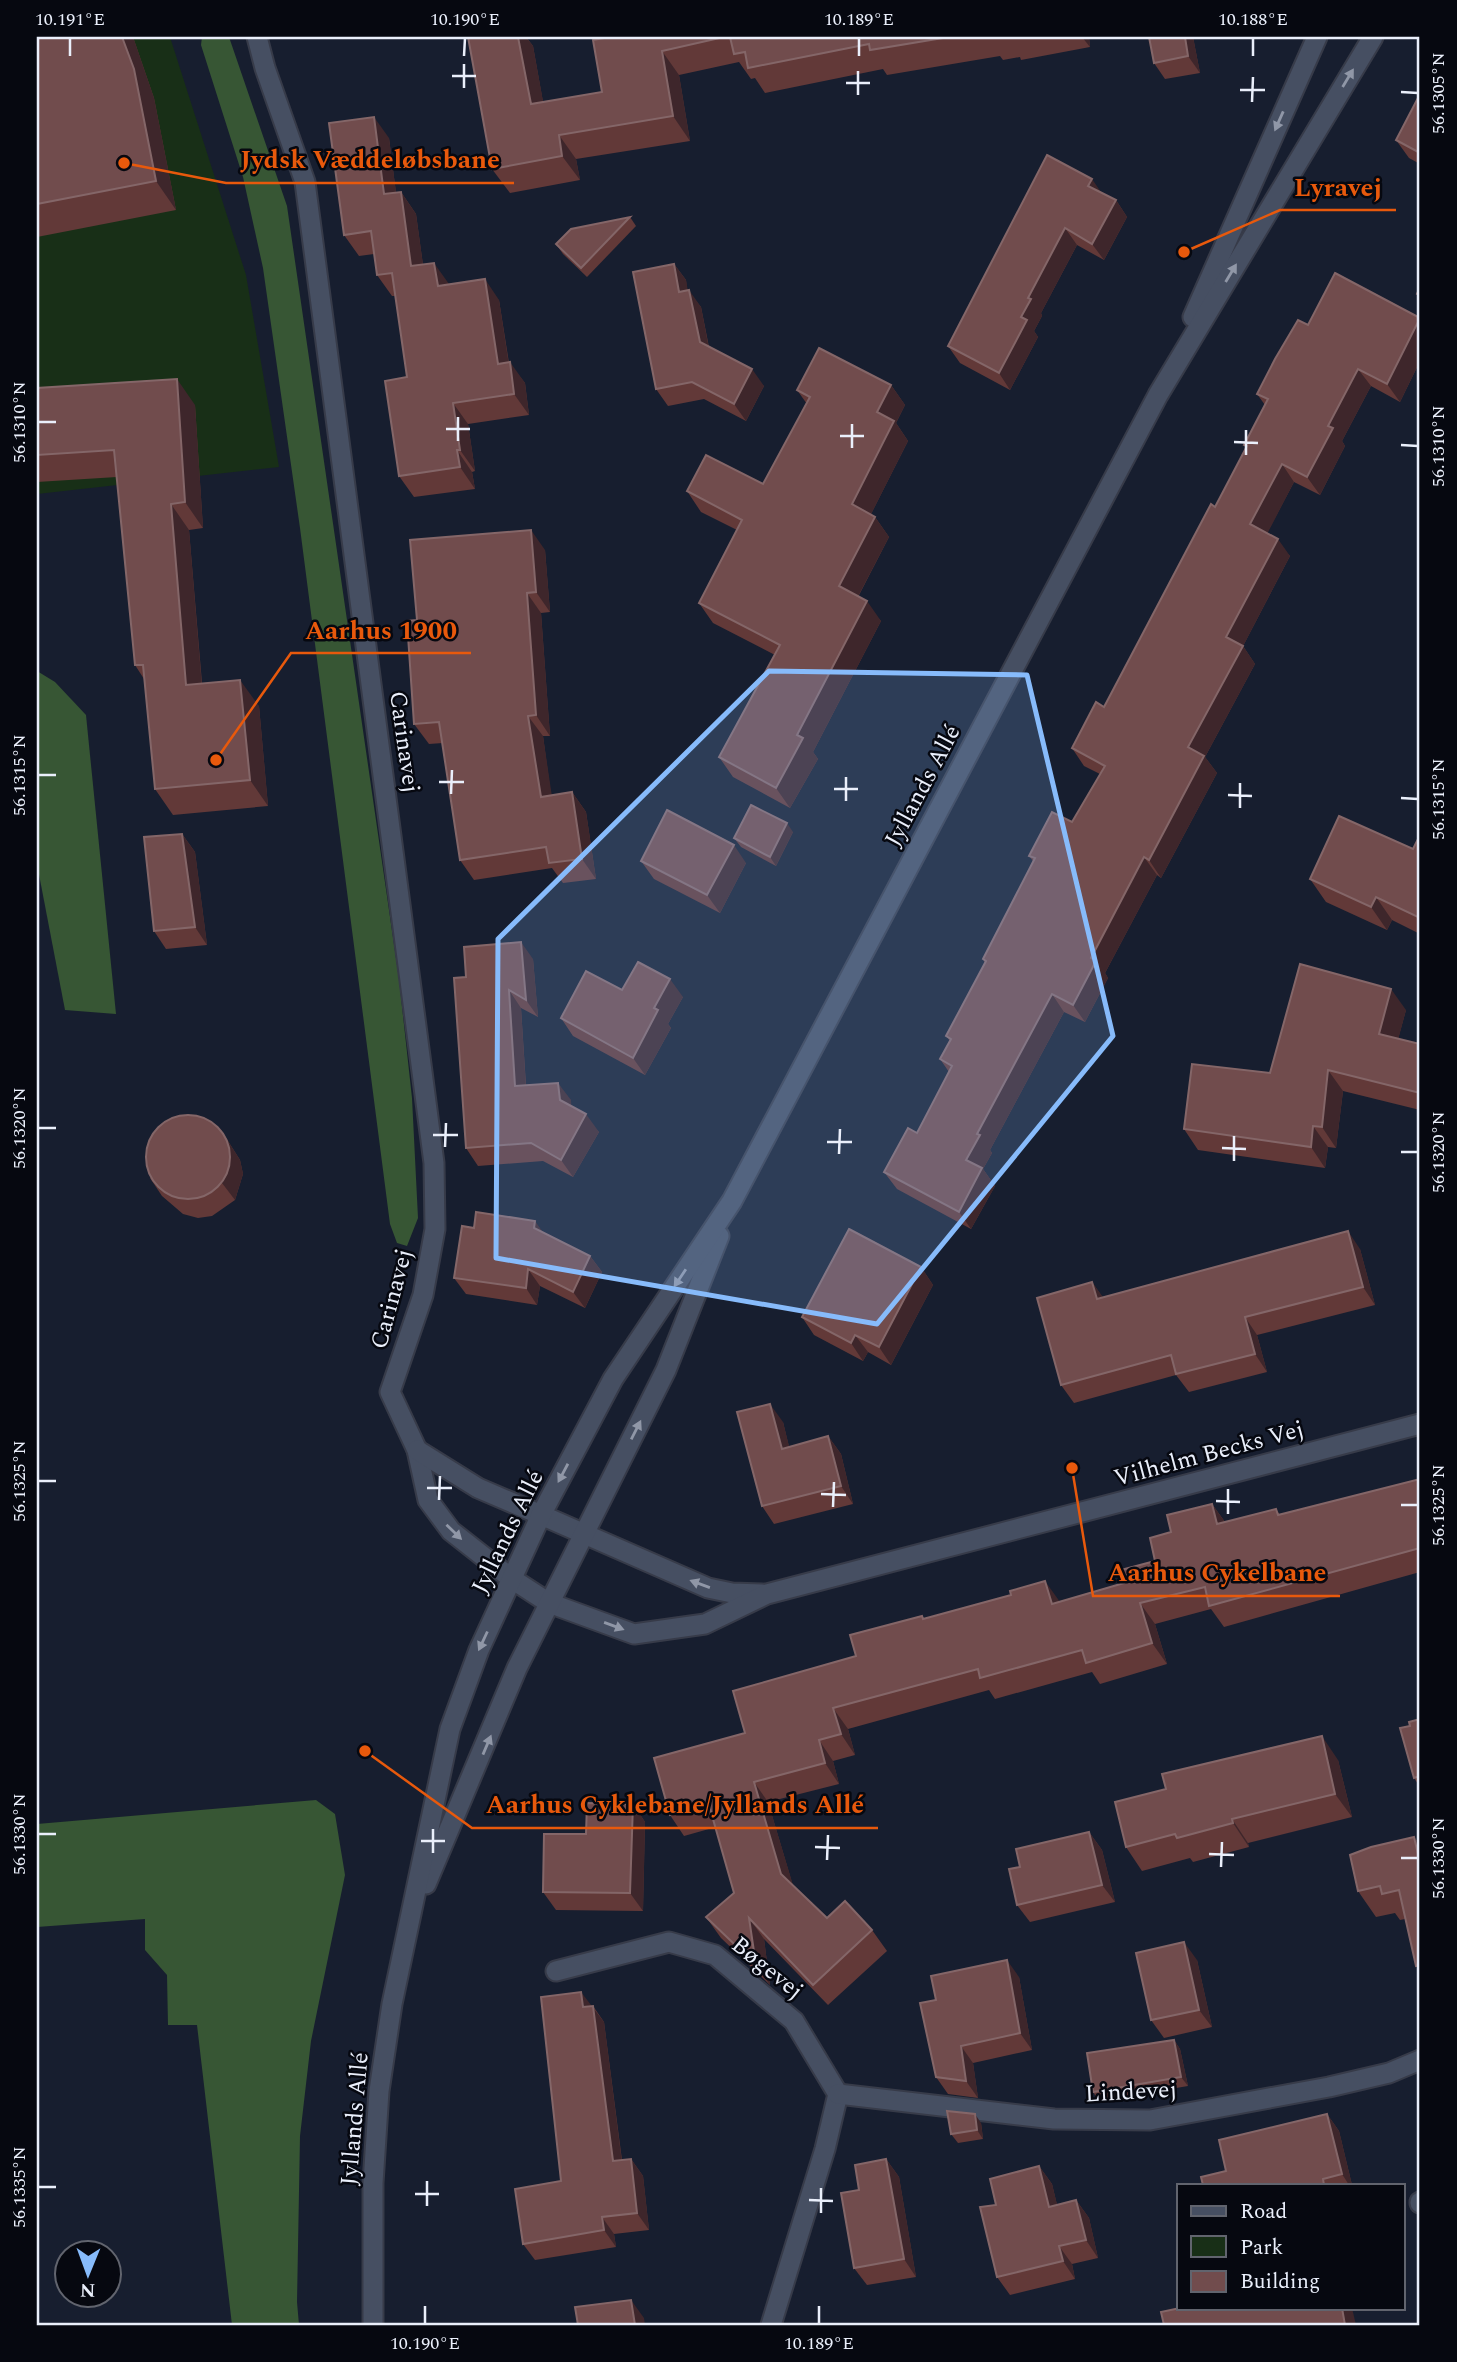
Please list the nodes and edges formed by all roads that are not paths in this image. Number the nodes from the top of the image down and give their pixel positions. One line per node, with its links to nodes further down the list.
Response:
1 (257, 37): 7 (street, Carinavej)
2 (1317, 37): 4 (street, Jyllands Allé, one-way to 4)
3 (1373, 37): 4 (street, Jyllands Allé, one-way to 3)
4 (1158, 395): 5 (street, Jyllands Allé)
5 (732, 1201): 8 (street, Jyllands Allé, one-way to 8); 9 (street, Jyllands Allé, one-way to 5)
6 (1420, 1424): 11 (street, Vilhelm Becks Vej)
7 (417, 1450): 8 (street); 10 (street, Carinavej, one-way to 10)
8 (541, 1515): 9 (street, Vilhelm Becks Vej); 10 (street, Jyllands Allé)
9 (583, 1535): 11 (street, Vilhelm Becks Vej, one-way to 9); 12 (street, Jyllands Allé)
10 (512, 1579): 12 (street, Carinavej); 13 (street, Jyllands Allé, one-way to 13)
11 (767, 1594): 12 (street, Vilhelm Becks Vej, one-way to 11)
12 (549, 1603): 13 (street, Jyllands Allé, one-way to 12)
13 (411, 1920): 17 (street, Jyllands Allé)
14 (556, 1971): 16 (street, Bøgevej)
15 (1420, 2060): 16 (street, Lindevej)
16 (838, 2094): 18 (street)
17 (373, 2325)
18 (771, 2325)

